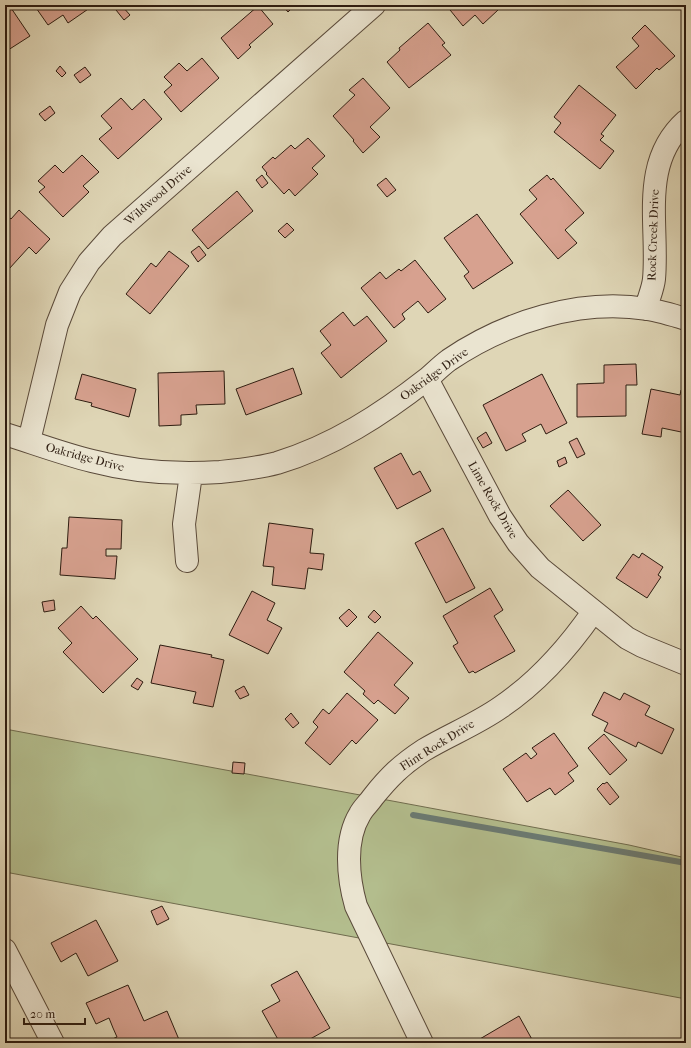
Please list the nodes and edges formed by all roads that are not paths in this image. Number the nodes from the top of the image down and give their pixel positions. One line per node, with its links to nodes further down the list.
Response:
1 (374, 5): 7 (street, Wildwood Drive)
2 (686, 122): 3 (street, Rock Creek Drive)
3 (646, 309): 4 (street, Oakridge Drive); 5 (street, Oakridge Drive)
4 (686, 319)
5 (427, 379): 8 (street, Oakridge Drive); 10 (street, Lime Rock Drive)
6 (5, 434): 7 (street, Oakridge Drive)
7 (29, 442): 8 (street, Oakridge Drive)
8 (191, 474): 9 (street)
9 (187, 560)
10 (593, 612): 11 (street, Lime Rock Drive); 14 (street, Flint Rock Drive)
11 (686, 664)
12 (5, 950): 13 (street)
13 (53, 1043)
14 (422, 1043)

